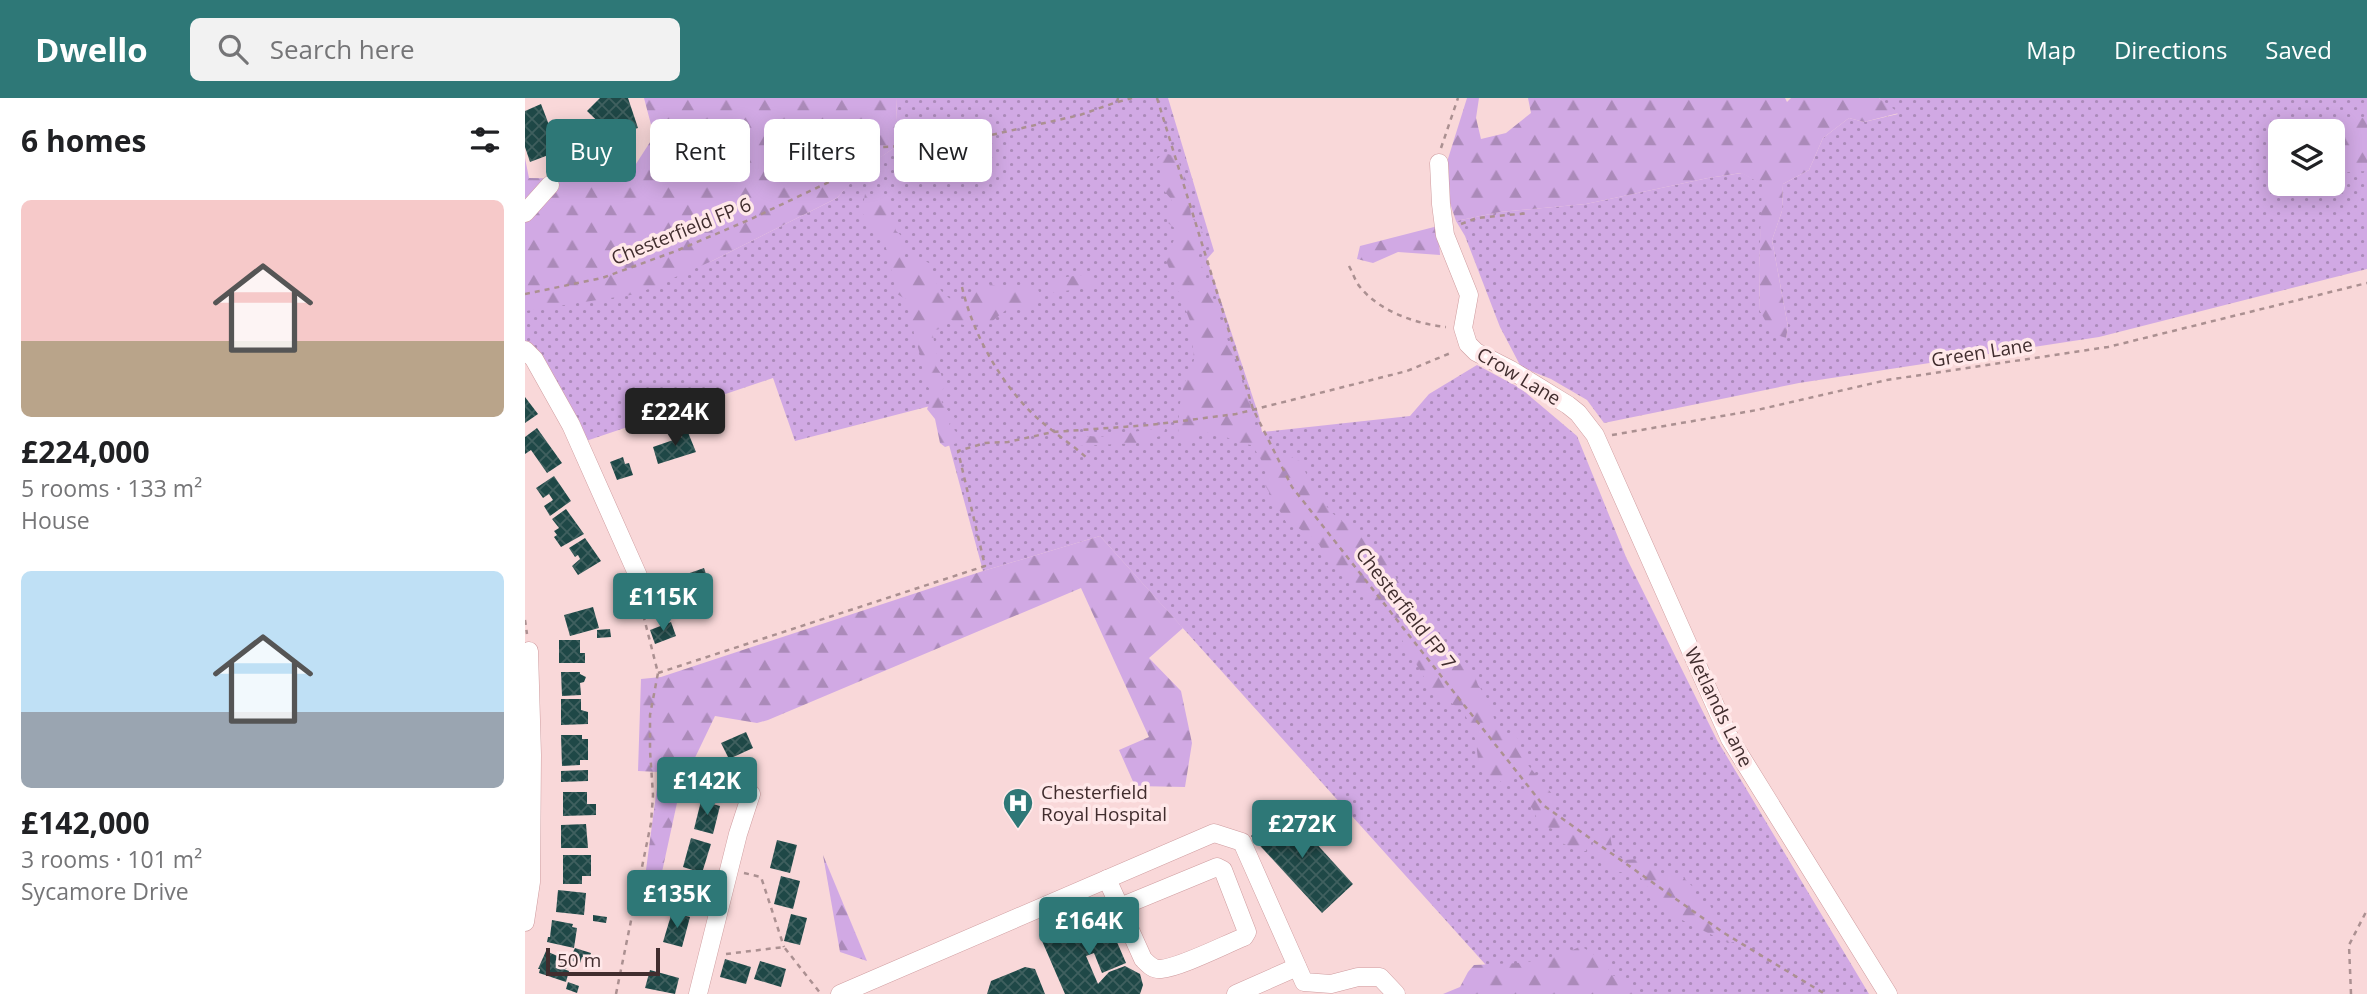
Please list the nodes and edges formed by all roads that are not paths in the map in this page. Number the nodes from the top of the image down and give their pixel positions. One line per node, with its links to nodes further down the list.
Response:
1 (1439, 163): 5 (street, Crow Lane)
2 (549, 185): 3 (street)
3 (525, 213)
4 (525, 350): 6 (street)
5 (1599, 442): 17 (street, Wetlands Lane)
6 (643, 587)
7 (529, 651): 11 (street)
8 (751, 794): 13 (street)
9 (1107, 879): 10 (street); 12 (street); 14 (street)
10 (1120, 907): 10 (street)
11 (525, 922)
12 (1297, 967): 15 (street); 16 (street)
13 (698, 994)
14 (840, 994)
15 (1236, 994)
16 (1396, 994)
17 (1888, 994)

